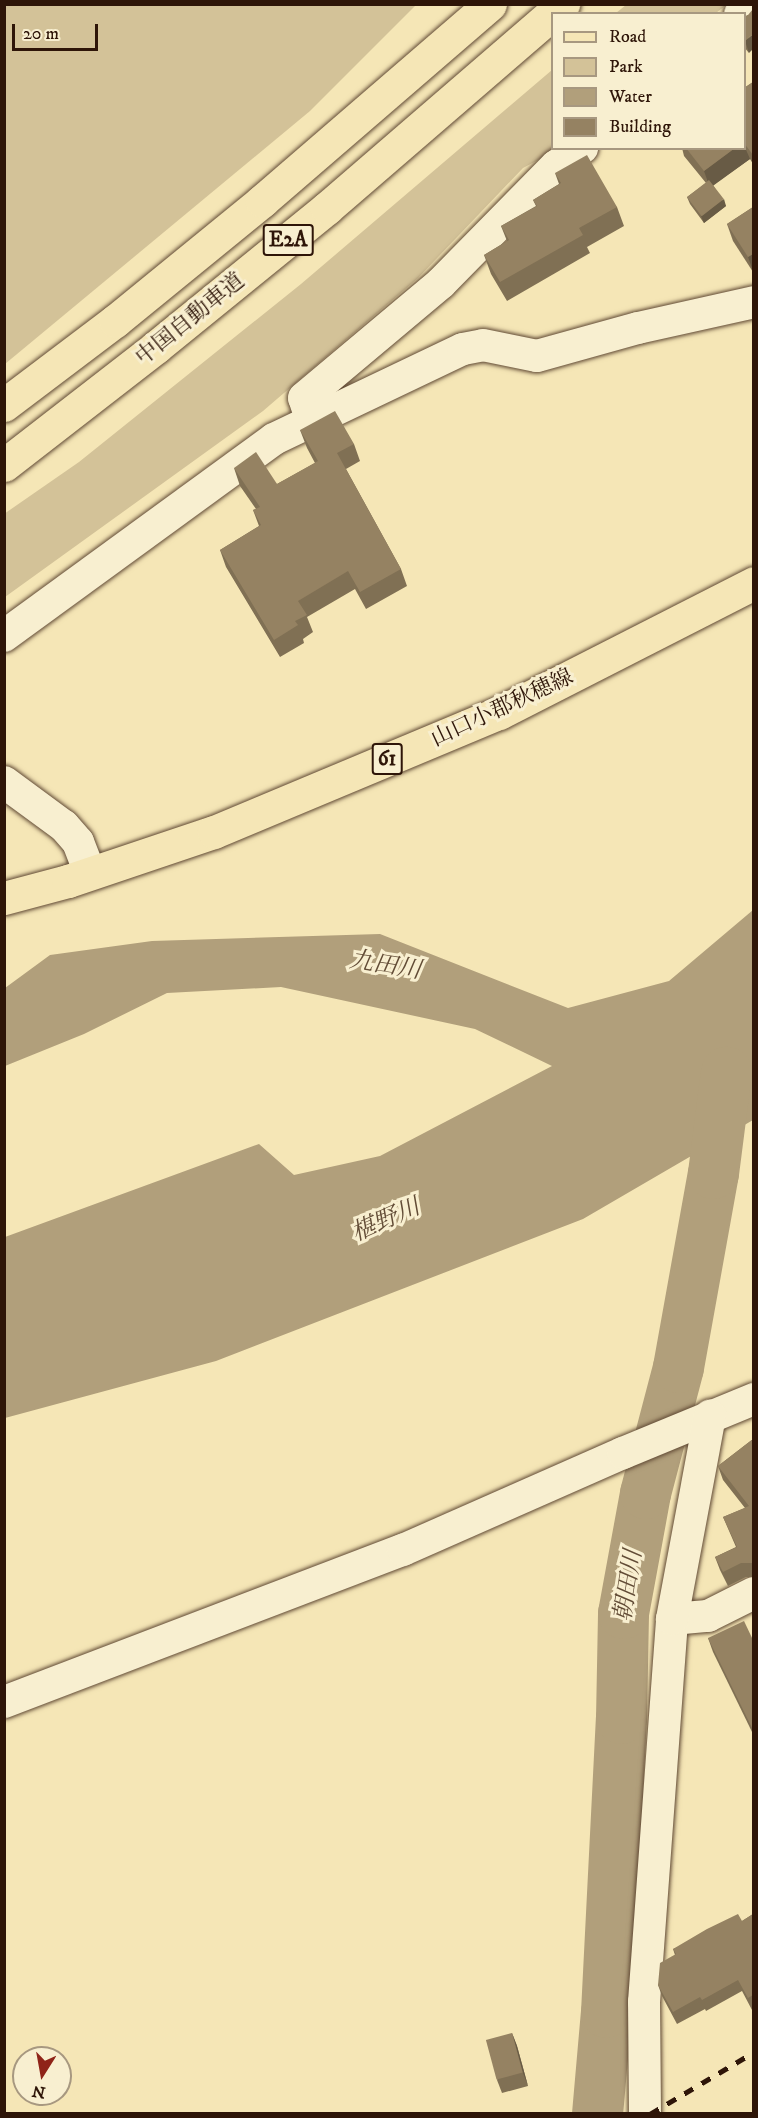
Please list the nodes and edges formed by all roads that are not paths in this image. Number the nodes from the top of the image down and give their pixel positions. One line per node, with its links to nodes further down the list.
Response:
1 (490, 4): 5 (main road, 中国自動車道 / E2A)
2 (551, 14): 7 (main road, 中国自動車道 / E2A)
3 (579, 150): 6 (street)
4 (753, 302): 6 (street)
5 (4, 405)
6 (312, 422): 9 (street)
7 (4, 465)
8 (753, 583): 11 (main road, 山口小郡秋穂線 / 61)
9 (4, 636)
10 (4, 783): 11 (street)
11 (90, 873): 12 (main road, 山口小郡秋穂線 / 61)
12 (4, 898)
13 (753, 1399): 14 (street)
14 (700, 1420): 16 (street); 17 (street)
15 (753, 1593): 16 (street)
16 (672, 1619): 18 (street)
17 (4, 1702)
18 (645, 2114)

